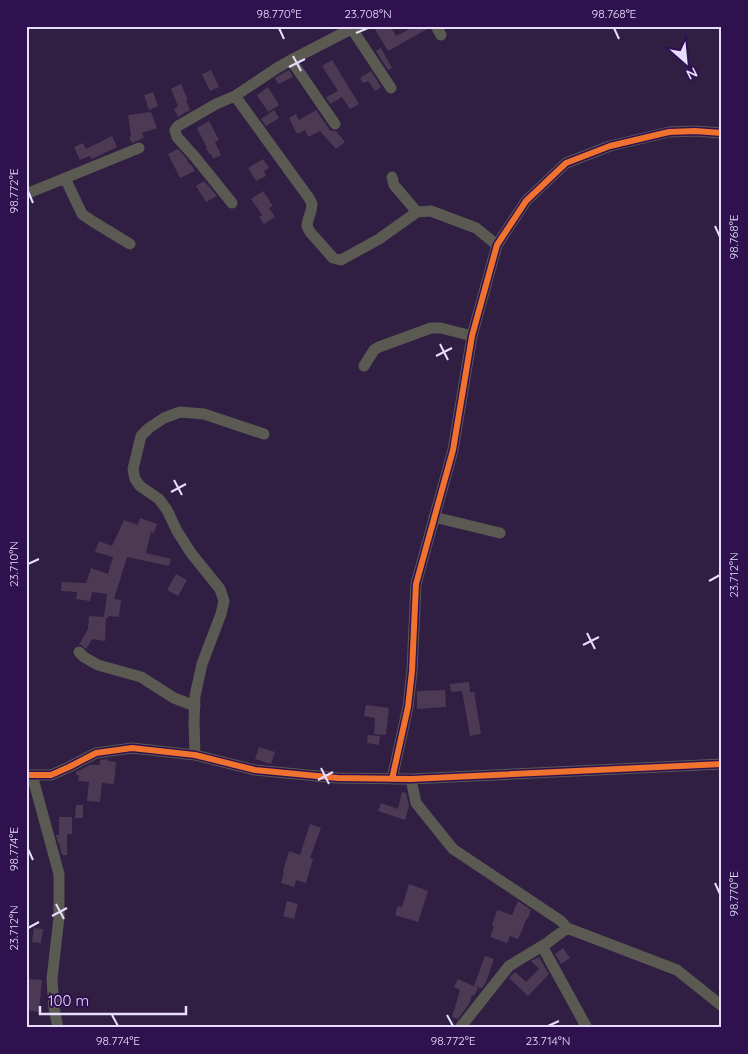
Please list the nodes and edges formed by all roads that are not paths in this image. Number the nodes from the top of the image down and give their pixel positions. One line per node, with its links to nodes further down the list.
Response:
1 (354, 28): 2 (street); 3 (street)
2 (292, 60): 4 (street); 5 (street)
3 (391, 88)
4 (235, 96): 11 (street); 12 (street)
5 (335, 124)
6 (722, 133): 14 (street)
7 (139, 148): 9 (street)
8 (392, 177): 12 (street)
9 (65, 178): 10 (street); 13 (street)
10 (26, 194)
11 (232, 203)
12 (417, 212): 14 (street)
13 (130, 244)
14 (497, 245): 15 (street)
15 (472, 336): 16 (street); 18 (street)
16 (364, 366)
17 (264, 434): 21 (street)
18 (434, 517): 19 (street); 25 (street)
19 (500, 533)
20 (79, 652): 21 (street)
21 (195, 706): 22 (street)
22 (195, 755): 24 (street); 25 (street)
23 (722, 764): 26 (street)
24 (29, 775): 30 (street)
25 (392, 779): 26 (street)
26 (411, 779): 27 (street)
27 (567, 928): 28 (street); 29 (street)
28 (542, 946): 31 (street); 32 (street)
29 (722, 1006)
30 (58, 1028)
31 (460, 1028)
32 (587, 1028)

